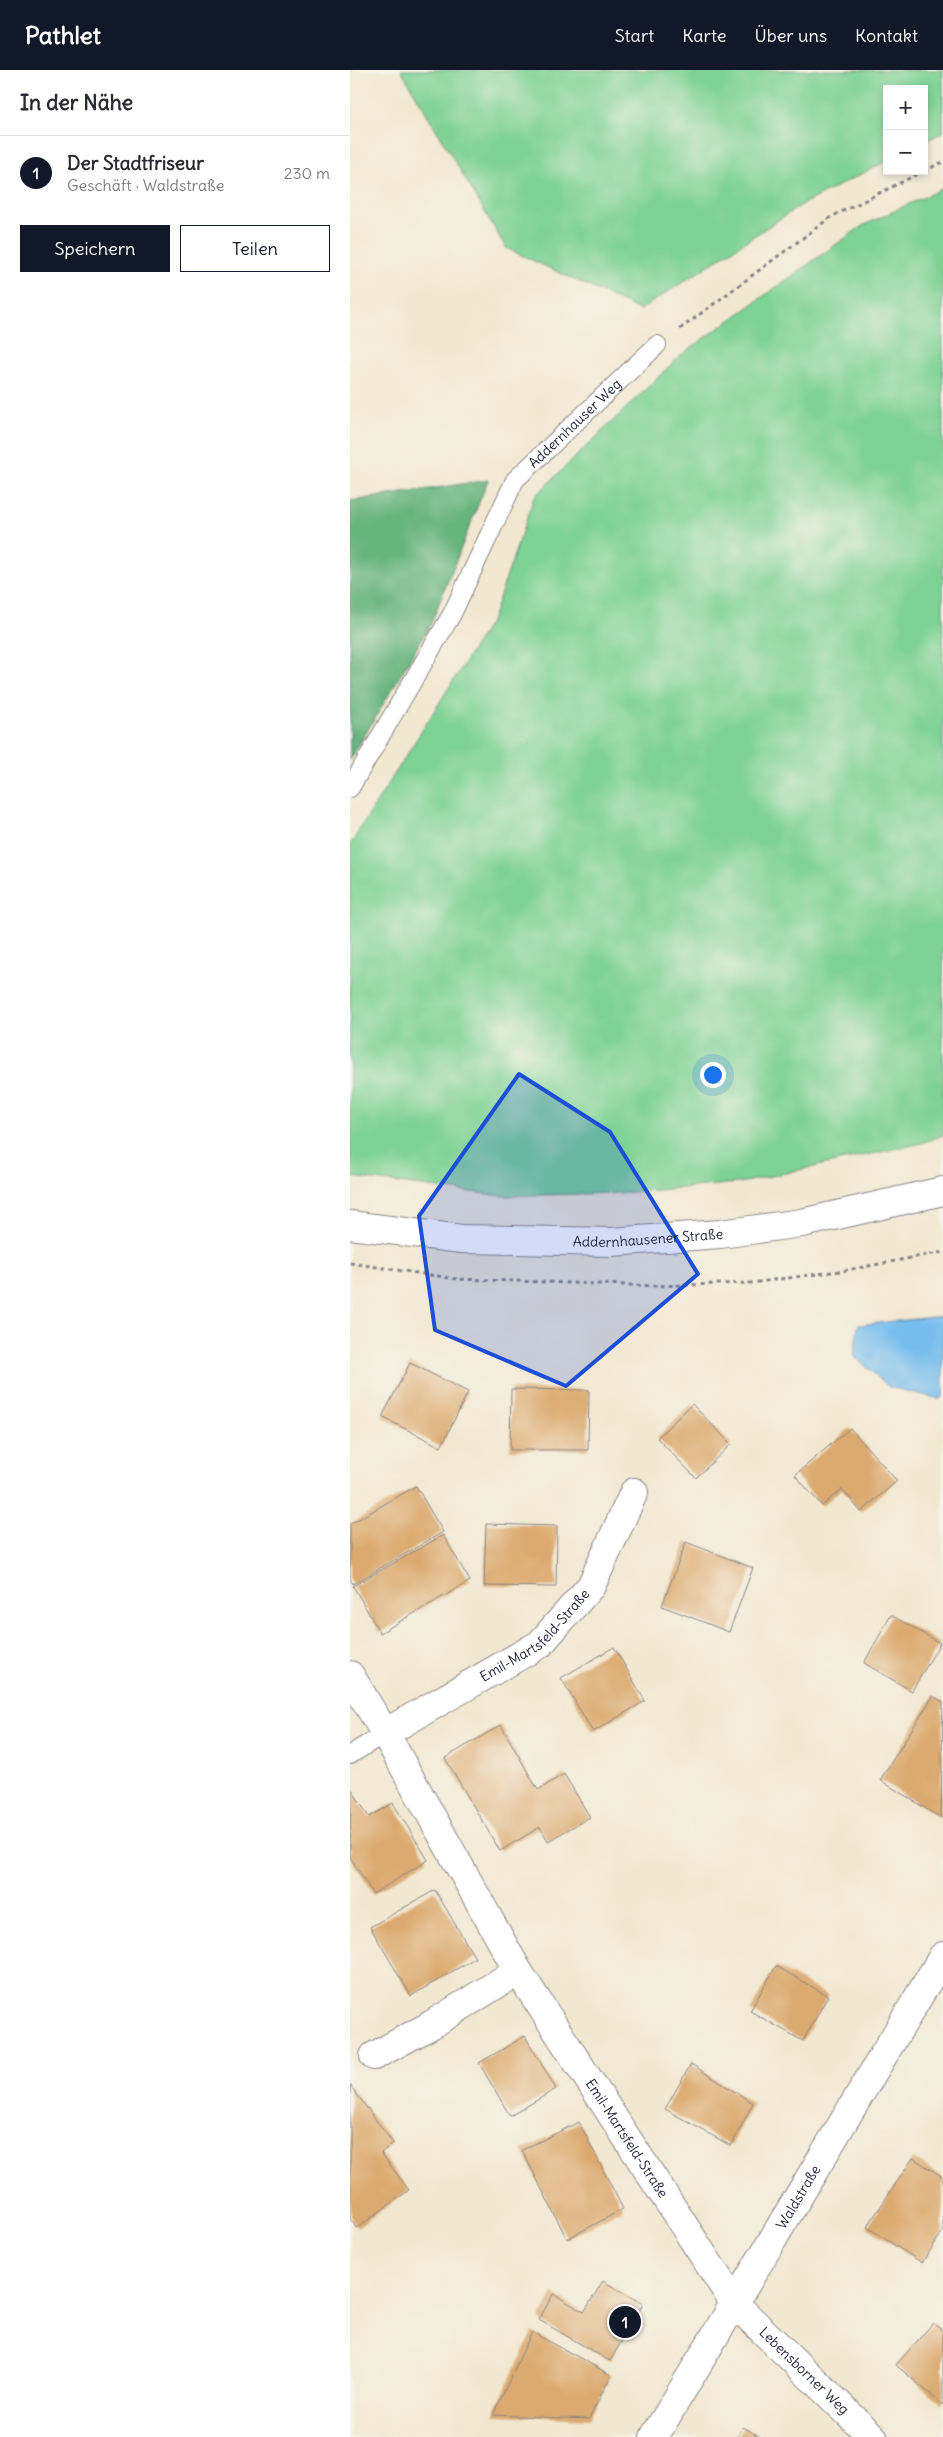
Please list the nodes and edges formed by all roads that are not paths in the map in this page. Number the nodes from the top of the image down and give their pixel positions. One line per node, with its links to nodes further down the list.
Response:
1 (657, 345): 2 (lane, Addernhauser Weg)
2 (350, 788)
3 (943, 1191): 4 (street, Addernhausener Straße)
4 (350, 1225)
5 (634, 1492): 7 (street, Emil-Martsfeld-Straße)
6 (350, 1675): 7 (street, Emil-Martsfeld-Straße)
7 (385, 1733): 8 (lane, Emil-Martsfeld-Straße); 10 (street, Emil-Martsfeld-Straße)
8 (350, 1755)
9 (943, 1956): 12 (street, Waldstraße)
10 (518, 1971): 11 (street); 12 (street, Emil-Martsfeld-Straße)
11 (374, 2056)
12 (735, 2304): 13 (street, Waldstraße); 14 (street, Lebensborner Weg)
13 (654, 2437)
14 (873, 2437)

